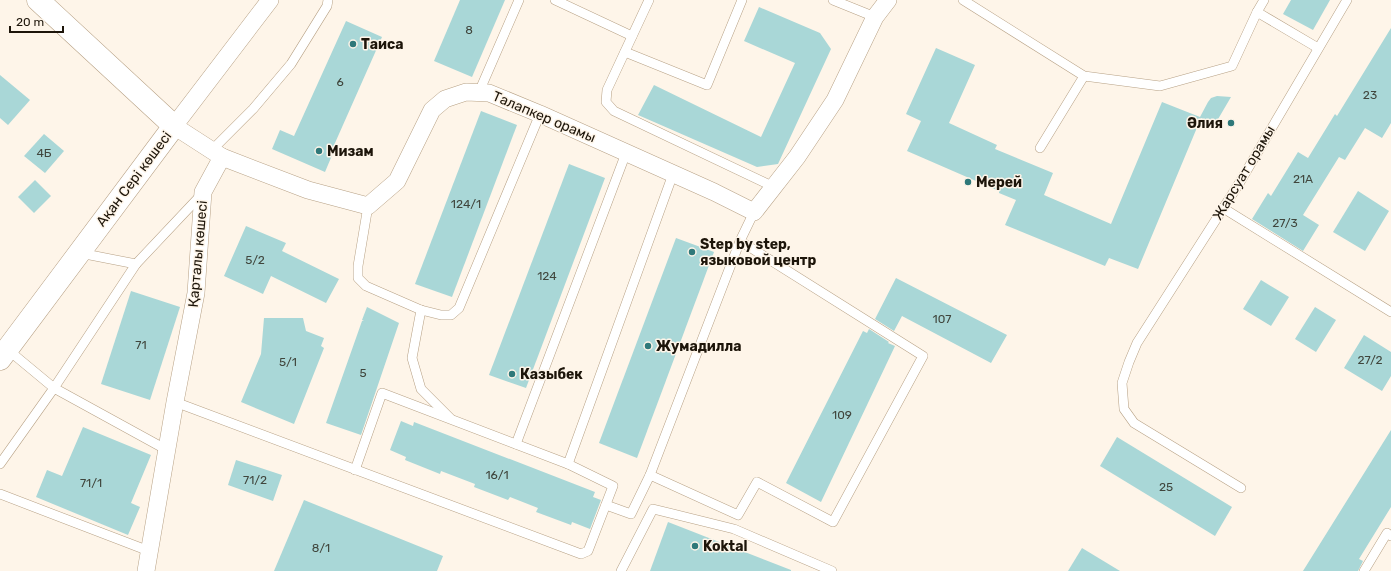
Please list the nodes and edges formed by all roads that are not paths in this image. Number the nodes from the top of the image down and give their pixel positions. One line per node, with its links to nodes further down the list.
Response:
1 (38, 0): 21 (street)
2 (270, 0): 21 (street, Ақан Сері көшесі)
3 (328, 0): 24 (lane)
4 (519, 0): 19 (lane)
5 (555, 0): 15 (lane)
6 (649, 0): 15 (lane)
7 (742, 0): 17 (lane)
8 (833, 0): 14 (lane)
9 (888, 0): 14 (street)
10 (963, 0): 18 (lane)
11 (1264, 0): 13 (lane)
12 (1347, 0): 16 (lane, Жарсуат орамы)
13 (1257, 12): 16 (lane); 18 (lane)
14 (875, 17): 26 (street)
15 (632, 36): 17 (lane)
16 (1318, 48): 29 (lane, Жарсуат орамы)
17 (625, 52): 26 (lane)
18 (1084, 76): 22 (lane)
19 (479, 92): 20 (street, Талапкер орамы); 28 (street, Талапкер орамы)
20 (540, 114): 23 (street, Талапкер орамы); 34 (lane)
21 (174, 126): 24 (street); 32 (street, Ақан Сері көшесі)
22 (1040, 148)
23 (626, 153): 25 (street, Талапкер орамы); 40 (lane)
24 (217, 154): 27 (street, Қарталы көшесі); 28 (street)
25 (673, 174): 30 (street, Талапкер орамы); 43 (lane)
26 (774, 187): 30 (street)
27 (203, 192): 33 (lane); 38 (street, Қарталы көшесі)
28 (368, 206): 34 (lane)
29 (1223, 208): 35 (lane); 46 (lane, Жарсуат орамы)
30 (754, 212): 31 (lane)
31 (740, 241): 45 (lane); 45 (lane)
32 (79, 253): 33 (lane); 36 (street, Ақан Сері көшесі)
33 (136, 264): 37 (lane)
34 (421, 310): 39 (lane)
35 (1391, 312)
36 (3, 354): 37 (lane)
37 (54, 388): 41 (lane); 42 (lane)
38 (175, 402): 41 (street, Қарталы көшесі); 44 (lane)
39 (453, 420): 40 (lane); 44 (lane)
40 (516, 444): 43 (lane)
41 (167, 450): 50 (street, Қарталы көшесі)
42 (2, 459)
43 (568, 464): 48 (lane)
44 (355, 470): 48 (lane)
45 (650, 475): 48 (lane)
46 (1241, 488)
47 (0, 494): 50 (lane)
48 (606, 505)
49 (1390, 532): 54 (lane)
50 (149, 551): 51 (street, Қарталы көшесі)
51 (146, 571)
52 (621, 571): 53 (lane)
53 (832, 571)
54 (1364, 571)

